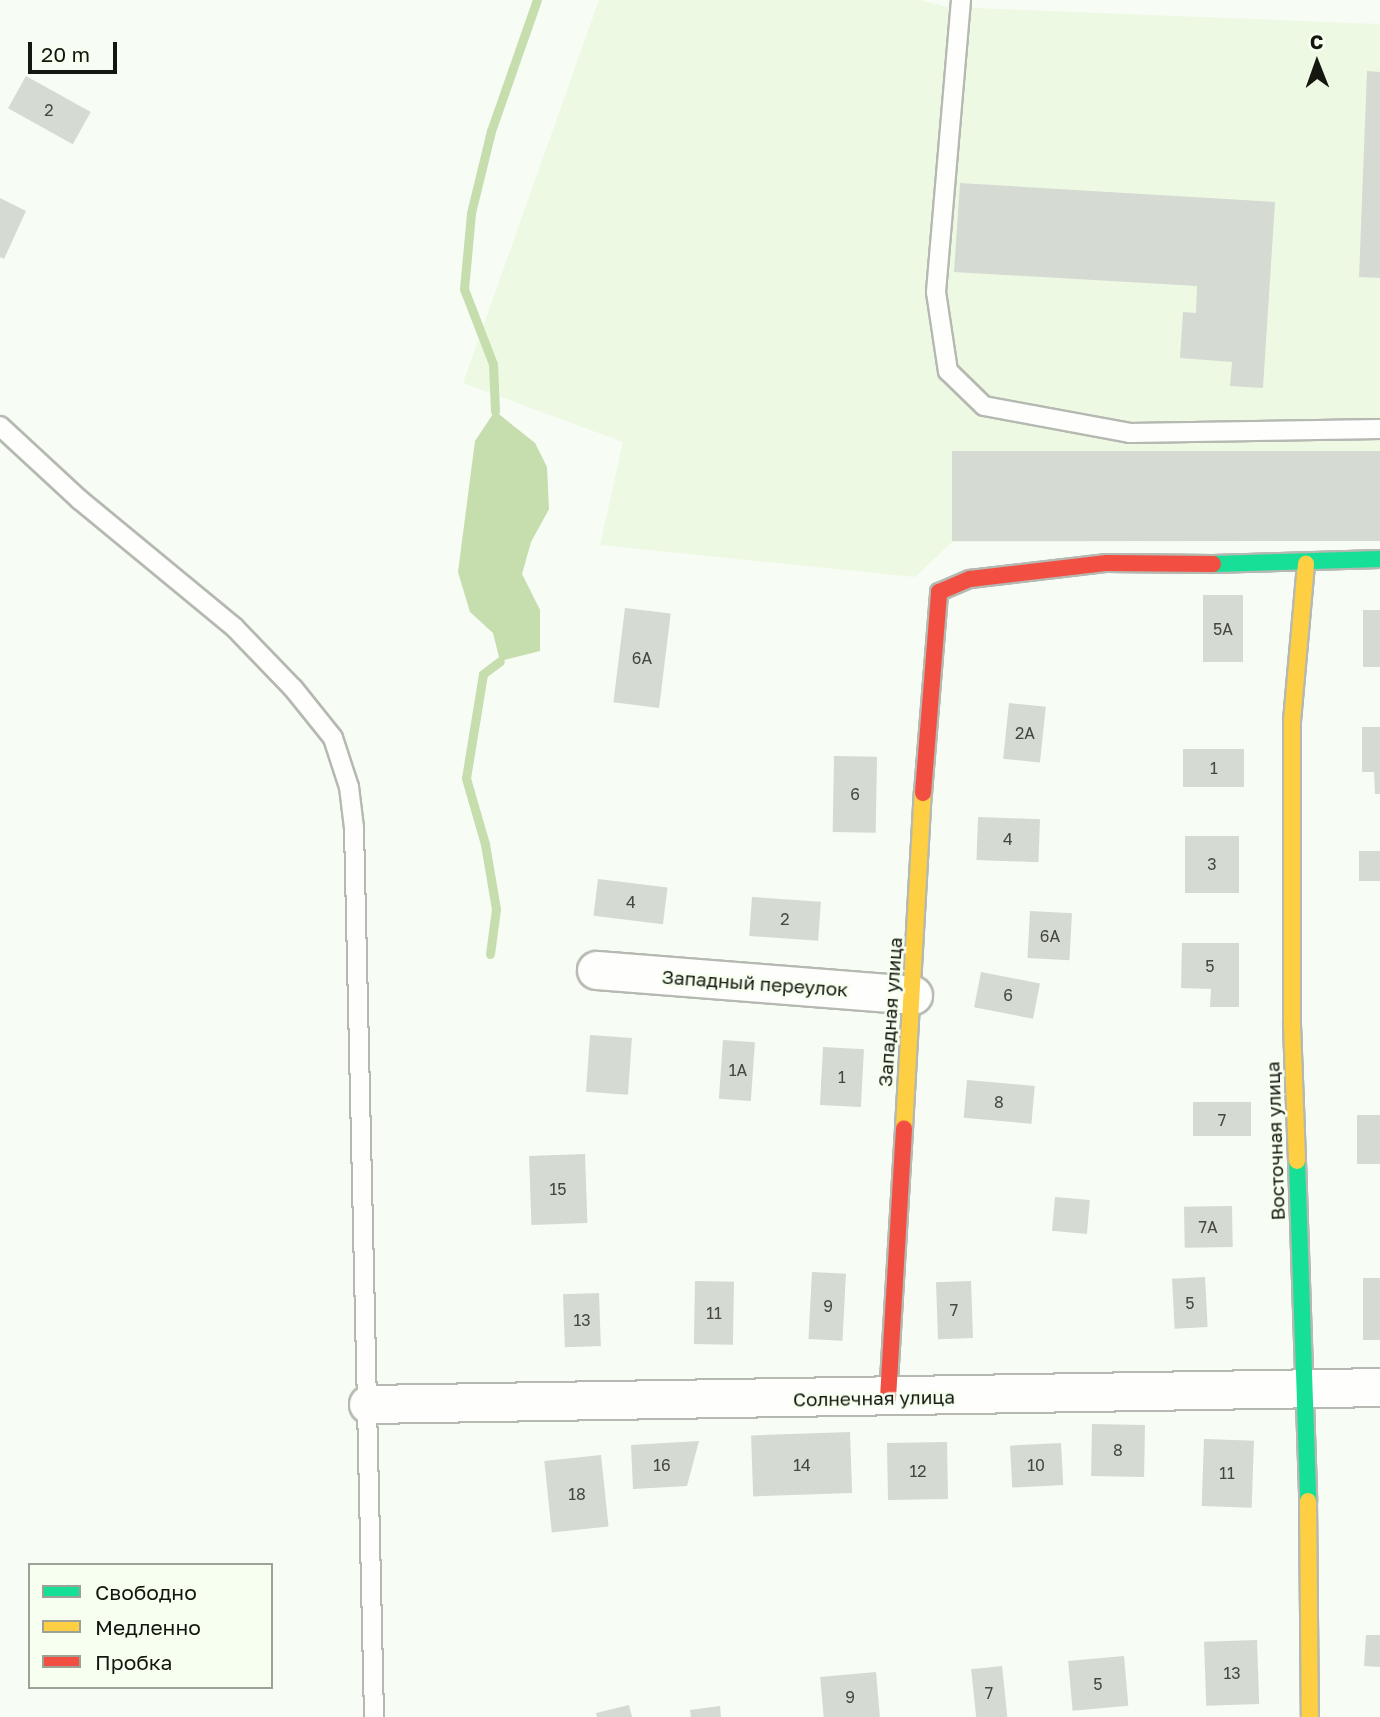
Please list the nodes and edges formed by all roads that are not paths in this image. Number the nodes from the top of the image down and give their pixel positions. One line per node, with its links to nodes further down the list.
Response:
1 (961, 0): 3 (lane)
2 (0, 426): 11 (lane)
3 (1380, 429)
4 (1380, 559): 5 (street)
5 (1306, 564): 7 (street, Западная улица); 9 (street, Восточная улица)
6 (596, 970): 7 (street, Западный переулок)
7 (913, 995): 10 (street, Западная улица)
8 (1380, 1387): 9 (street, Солнечная улица)
9 (1303, 1388): 10 (street, Солнечная улица); 13 (street, Восточная улица)
10 (888, 1398): 11 (street, Солнечная улица)
11 (368, 1404): 12 (lane)
12 (374, 1717)
13 (1310, 1717)

